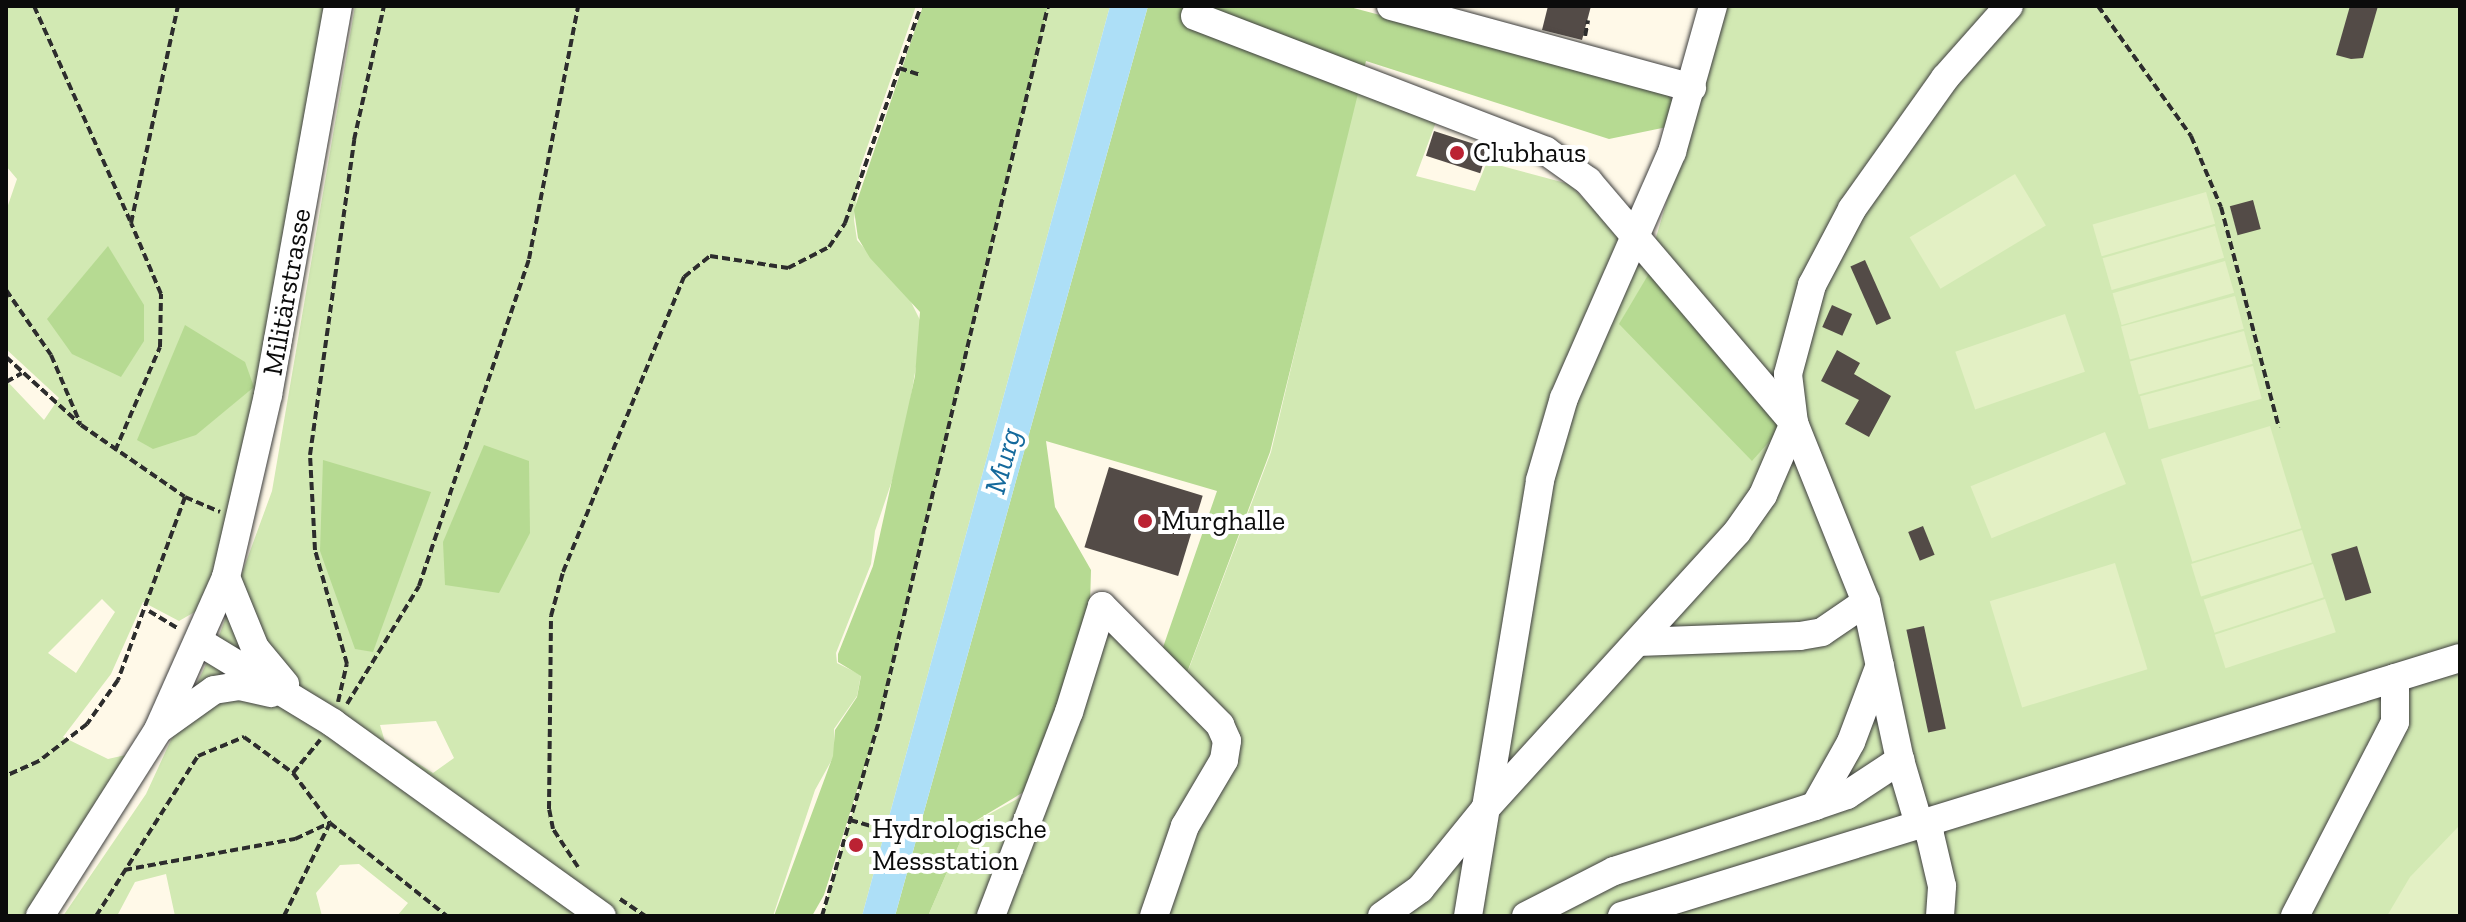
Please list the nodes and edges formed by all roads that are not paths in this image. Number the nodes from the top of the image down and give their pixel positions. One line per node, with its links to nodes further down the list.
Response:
1 (338, 6): 9 (street, Militärstrasse)
2 (1391, 6): 6 (street)
3 (1713, 6): 6 (street)
4 (2009, 6): 8 (street)
5 (1195, 16): 7 (street)
6 (1692, 88): 7 (street)
7 (1636, 241): 8 (street); 20 (street)
8 (1794, 423): 10 (street); 12 (street)
9 (226, 577): 11 (street, Militärstrasse); 16 (street, Militärstrasse)
10 (1866, 602): 12 (street); 14 (street)
11 (200, 642): 16 (street, Militärstrasse); 17 (street, Militärstrasse)
12 (1638, 642): 20 (street)
13 (2460, 658): 15 (street)
14 (1880, 665): 18 (street); 19 (street)
15 (2395, 678): 21 (street); 31 (street)
16 (299, 700): 17 (street, Militärstrasse); 22 (street, Militärstrasse)
17 (158, 730): 23 (street, Militärstrasse)
18 (1900, 760): 19 (street); 21 (street)
19 (1815, 806): 28 (street)
20 (1485, 809): 26 (street); 27 (street)
21 (1923, 824): 29 (street); 30 (street)
22 (605, 903)
23 (40, 916)
24 (991, 916): 25 (street)
25 (1154, 916)
26 (1382, 916)
27 (1468, 916)
28 (1526, 916)
29 (1622, 916)
30 (1940, 916)
31 (2295, 916)

